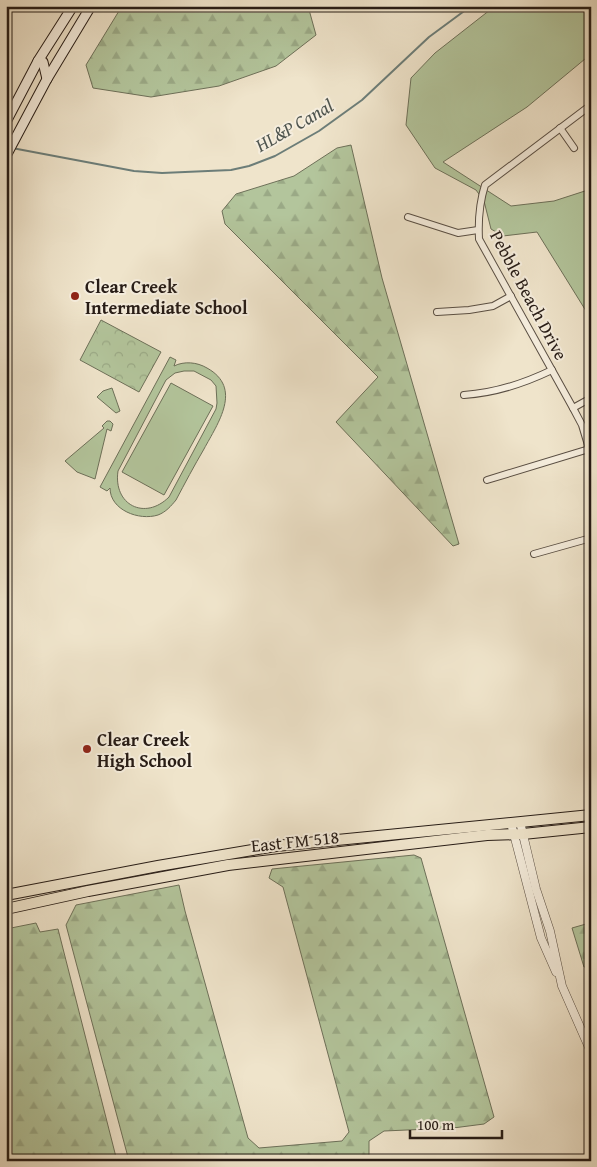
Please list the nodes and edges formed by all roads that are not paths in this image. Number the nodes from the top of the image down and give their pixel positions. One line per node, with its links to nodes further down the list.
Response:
1 (73, 6): 3 (main road)
2 (91, 6): 4 (main road)
3 (38, 61): 4 (main road); 6 (main road)
4 (47, 79): 9 (main road)
5 (591, 105): 7 (street, Pebble Beach Drive)
6 (6, 122)
7 (560, 128): 8 (street); 11 (street, Pebble Beach Drive)
8 (574, 148)
9 (6, 156)
10 (408, 217): 11 (street)
11 (478, 230): 12 (street, Pebble Beach Drive)
12 (511, 296): 13 (street); 14 (street, Pebble Beach Drive)
13 (437, 312)
14 (552, 370): 15 (street); 17 (street, Pebble Beach Drive)
15 (464, 395)
16 (591, 398): 17 (street)
17 (573, 408): 18 (street, Pebble Beach Drive)
18 (590, 452): 19 (street)
19 (487, 480)
20 (591, 538): 21 (street)
21 (534, 554)
22 (591, 815): 23 (main road, East FM 518)
23 (516, 822): 25 (main road, East FM 518); 26 (street)
24 (591, 827): 26 (main road, East FM 518)
25 (391, 834): 27 (main road, East FM 518); 28 (main road)
26 (518, 834): 28 (main road, East FM 518); 36 (street)
27 (276, 846): 29 (main road); 30 (main road, East FM 518)
28 (393, 847): 29 (main road, East FM 518)
29 (277, 859): 32 (main road, East FM 518)
30 (158, 866): 31 (main road, East FM 518); 32 (main road)
31 (87, 878): 33 (main road); 34 (main road, East FM 518)
32 (159, 878): 33 (main road, East FM 518)
33 (88, 891): 35 (main road, East FM 518)
34 (6, 895)
35 (6, 909)
36 (591, 1052)

